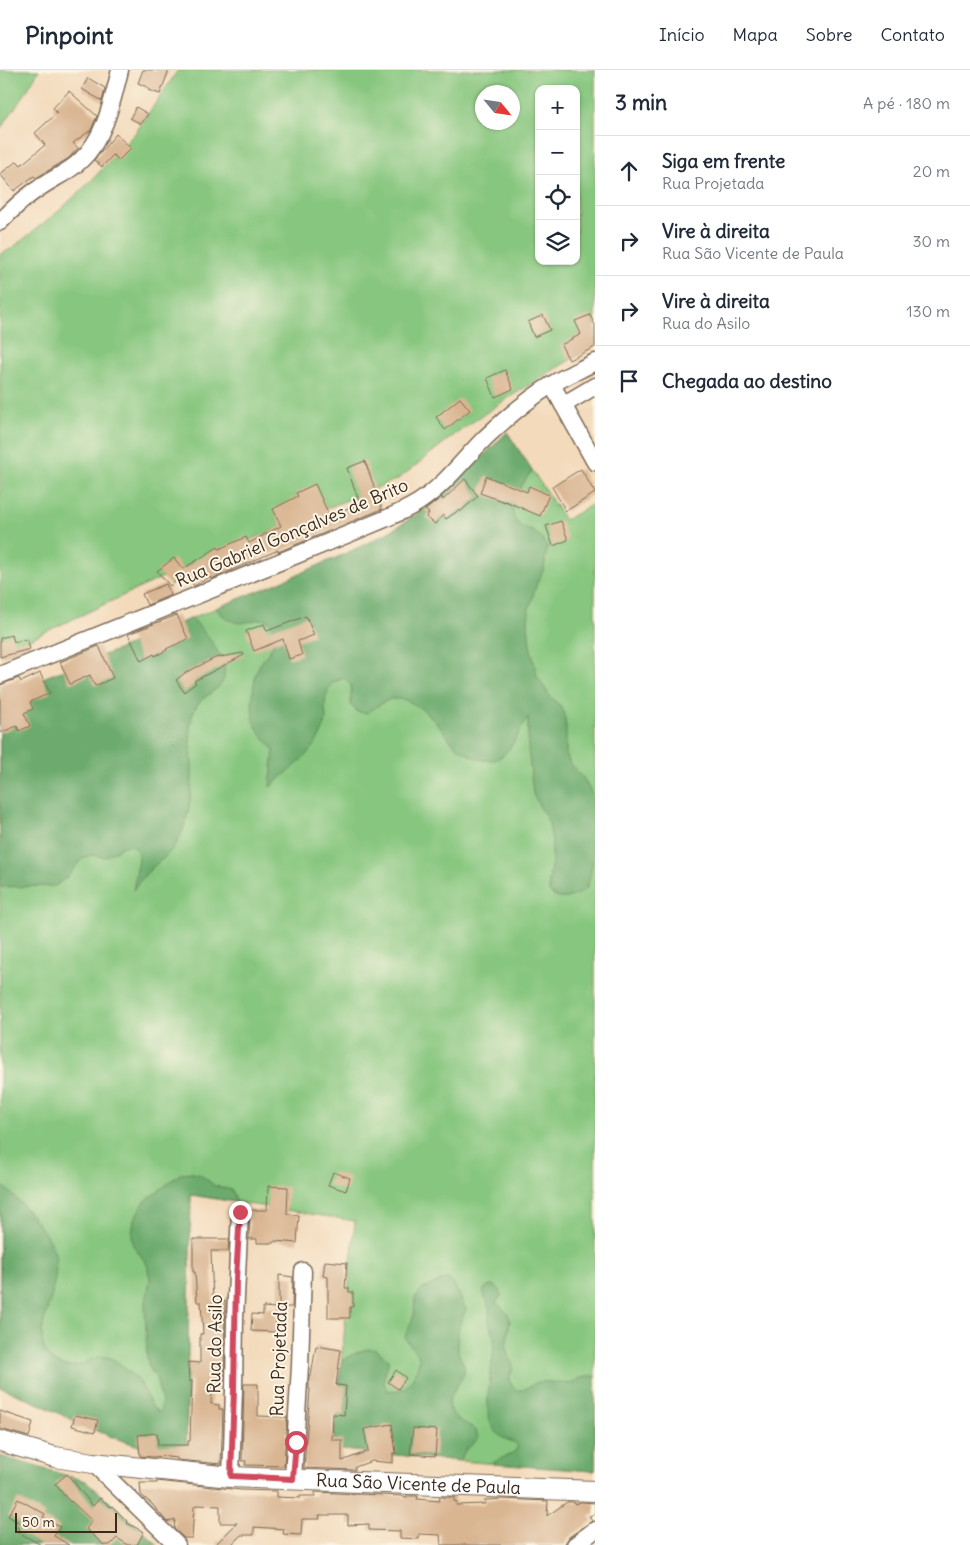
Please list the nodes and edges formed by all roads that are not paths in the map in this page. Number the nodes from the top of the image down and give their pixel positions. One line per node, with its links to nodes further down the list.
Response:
1 (120, 70): 2 (street)
2 (0, 222)
3 (595, 362): 4 (street, Rua Gabriel Gonçalves de Brito)
4 (552, 385): 6 (street); 8 (street, Rua Gabriel Gonçalves de Brito)
5 (595, 386): 6 (street)
6 (563, 405): 7 (street)
7 (595, 462)
8 (0, 675)
9 (240, 1212): 13 (street, Rua do Asilo)
10 (302, 1271): 14 (street, Rua Projetada)
11 (0, 1441): 12 (street, Rua São Vicente de Paula)
12 (93, 1463): 13 (street, Rua São Vicente de Paula); 17 (street)
13 (231, 1476): 14 (street, Rua São Vicente de Paula)
14 (293, 1479): 15 (street, Rua São Vicente de Paula)
15 (595, 1491)
16 (595, 1530): 18 (street)
17 (177, 1545)
18 (575, 1545)

